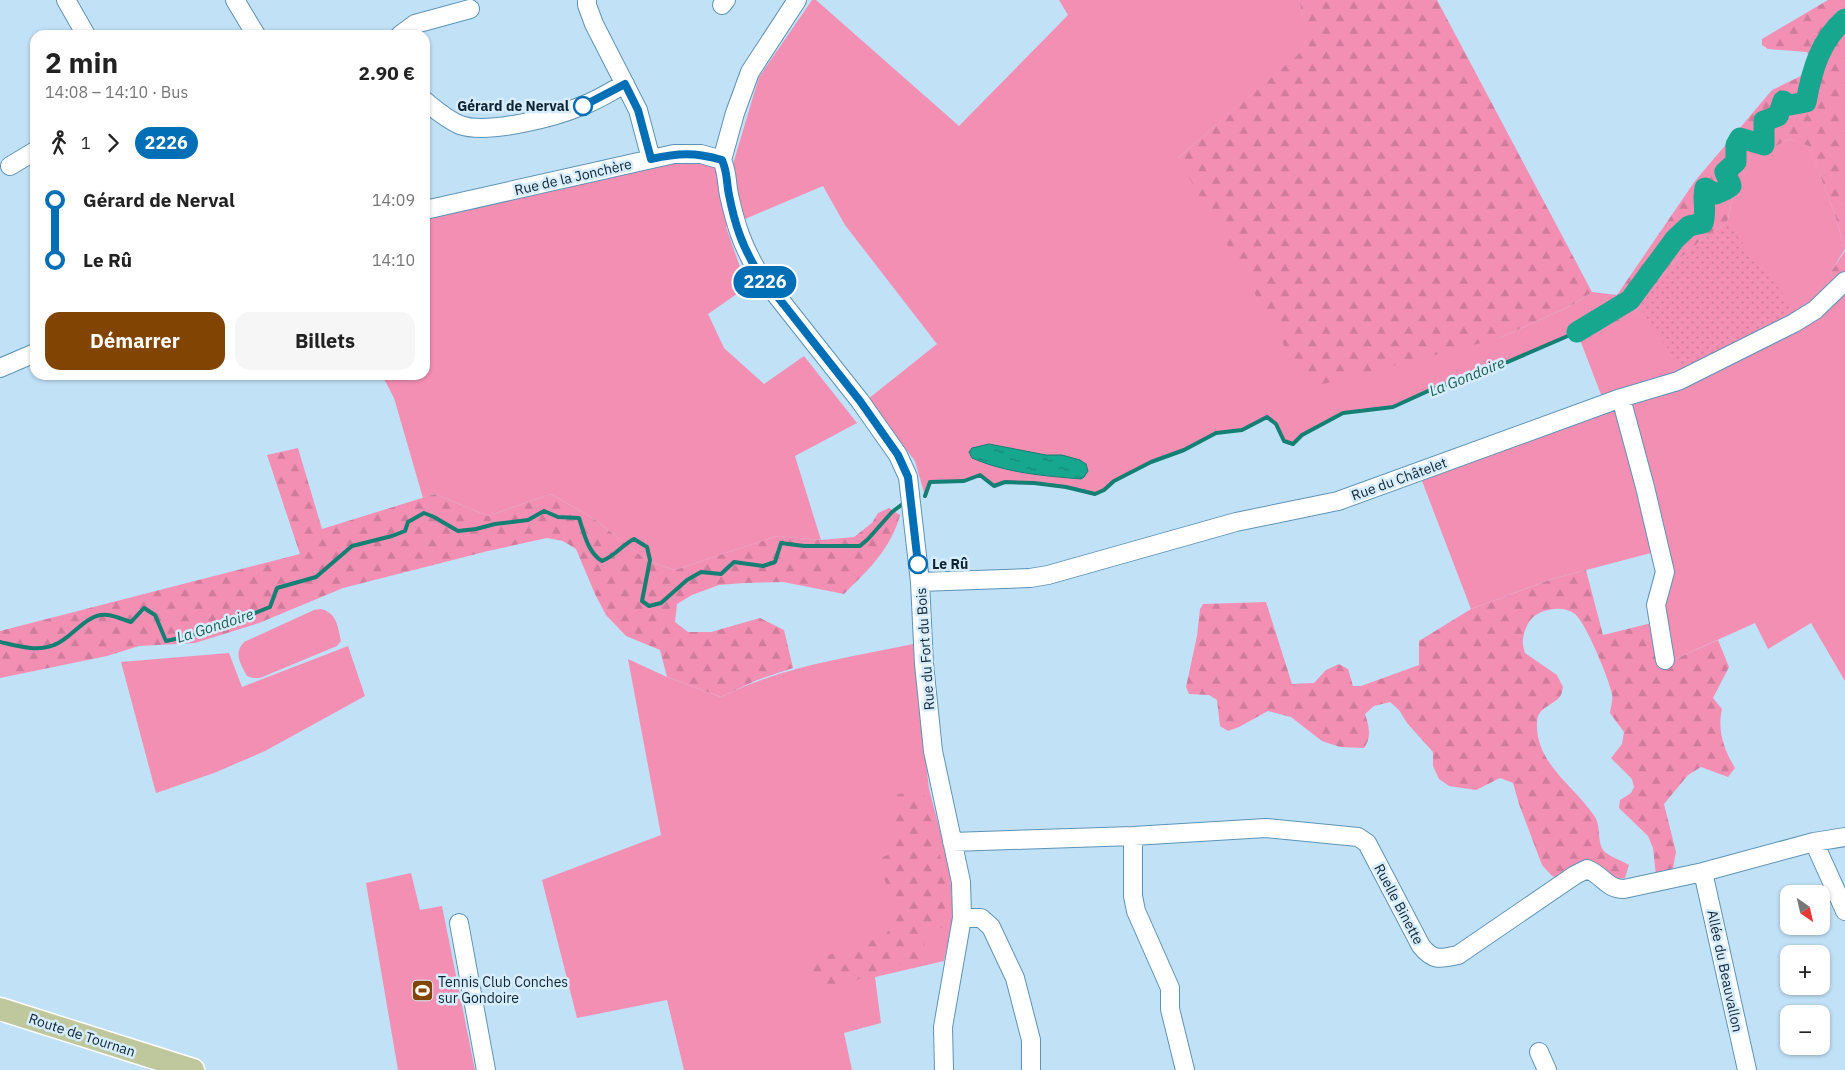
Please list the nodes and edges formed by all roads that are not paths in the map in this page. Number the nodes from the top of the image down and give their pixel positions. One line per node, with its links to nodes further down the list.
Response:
1 (66, 0): 6 (street)
2 (235, 0): 7 (street)
3 (587, 0): 9 (street)
4 (797, 0): 13 (street, Rue du Fort du Bois)
5 (470, 9): 8 (street)
6 (83, 30)
7 (253, 30)
8 (407, 30)
9 (625, 84): 10 (street); 12 (street)
10 (430, 105)
11 (30, 154): 14 (street)
12 (651, 159): 13 (street, Rue de la Jonchère); 15 (street, Rue de la Jonchère)
13 (722, 160): 20 (street, Rue du Fort du Bois)
14 (10, 166)
15 (430, 209)
16 (1845, 281): 19 (street, Rue du Châtelet)
17 (30, 355): 18 (street)
18 (0, 368)
19 (1620, 398): 20 (street, Rue du Châtelet); 21 (street)
20 (920, 582): 24 (street, Rue du Fort du Bois)
21 (1665, 660)
22 (1134, 836): 24 (street, Ruelle Binette); 26 (street, Ruelle Binette); 36 (street)
23 (1845, 837): 25 (street, Ruelle Binette)
24 (952, 842): 28 (street, Rue du Fort du Bois)
25 (1814, 842): 26 (street, Ruelle Binette); 27 (street)
26 (1703, 872): 38 (street, Allée du Beauvallon)
27 (1845, 911)
28 (962, 918): 34 (street, Rue du Fort du Bois); 35 (street)
29 (458, 923): 33 (street)
30 (0, 1009): 32 (main road, Route de Tournan)
31 (1539, 1052): 37 (street)
32 (193, 1070)
33 (486, 1070)
34 (944, 1070)
35 (1031, 1070)
36 (1185, 1070)
37 (1547, 1070)
38 (1747, 1070)

